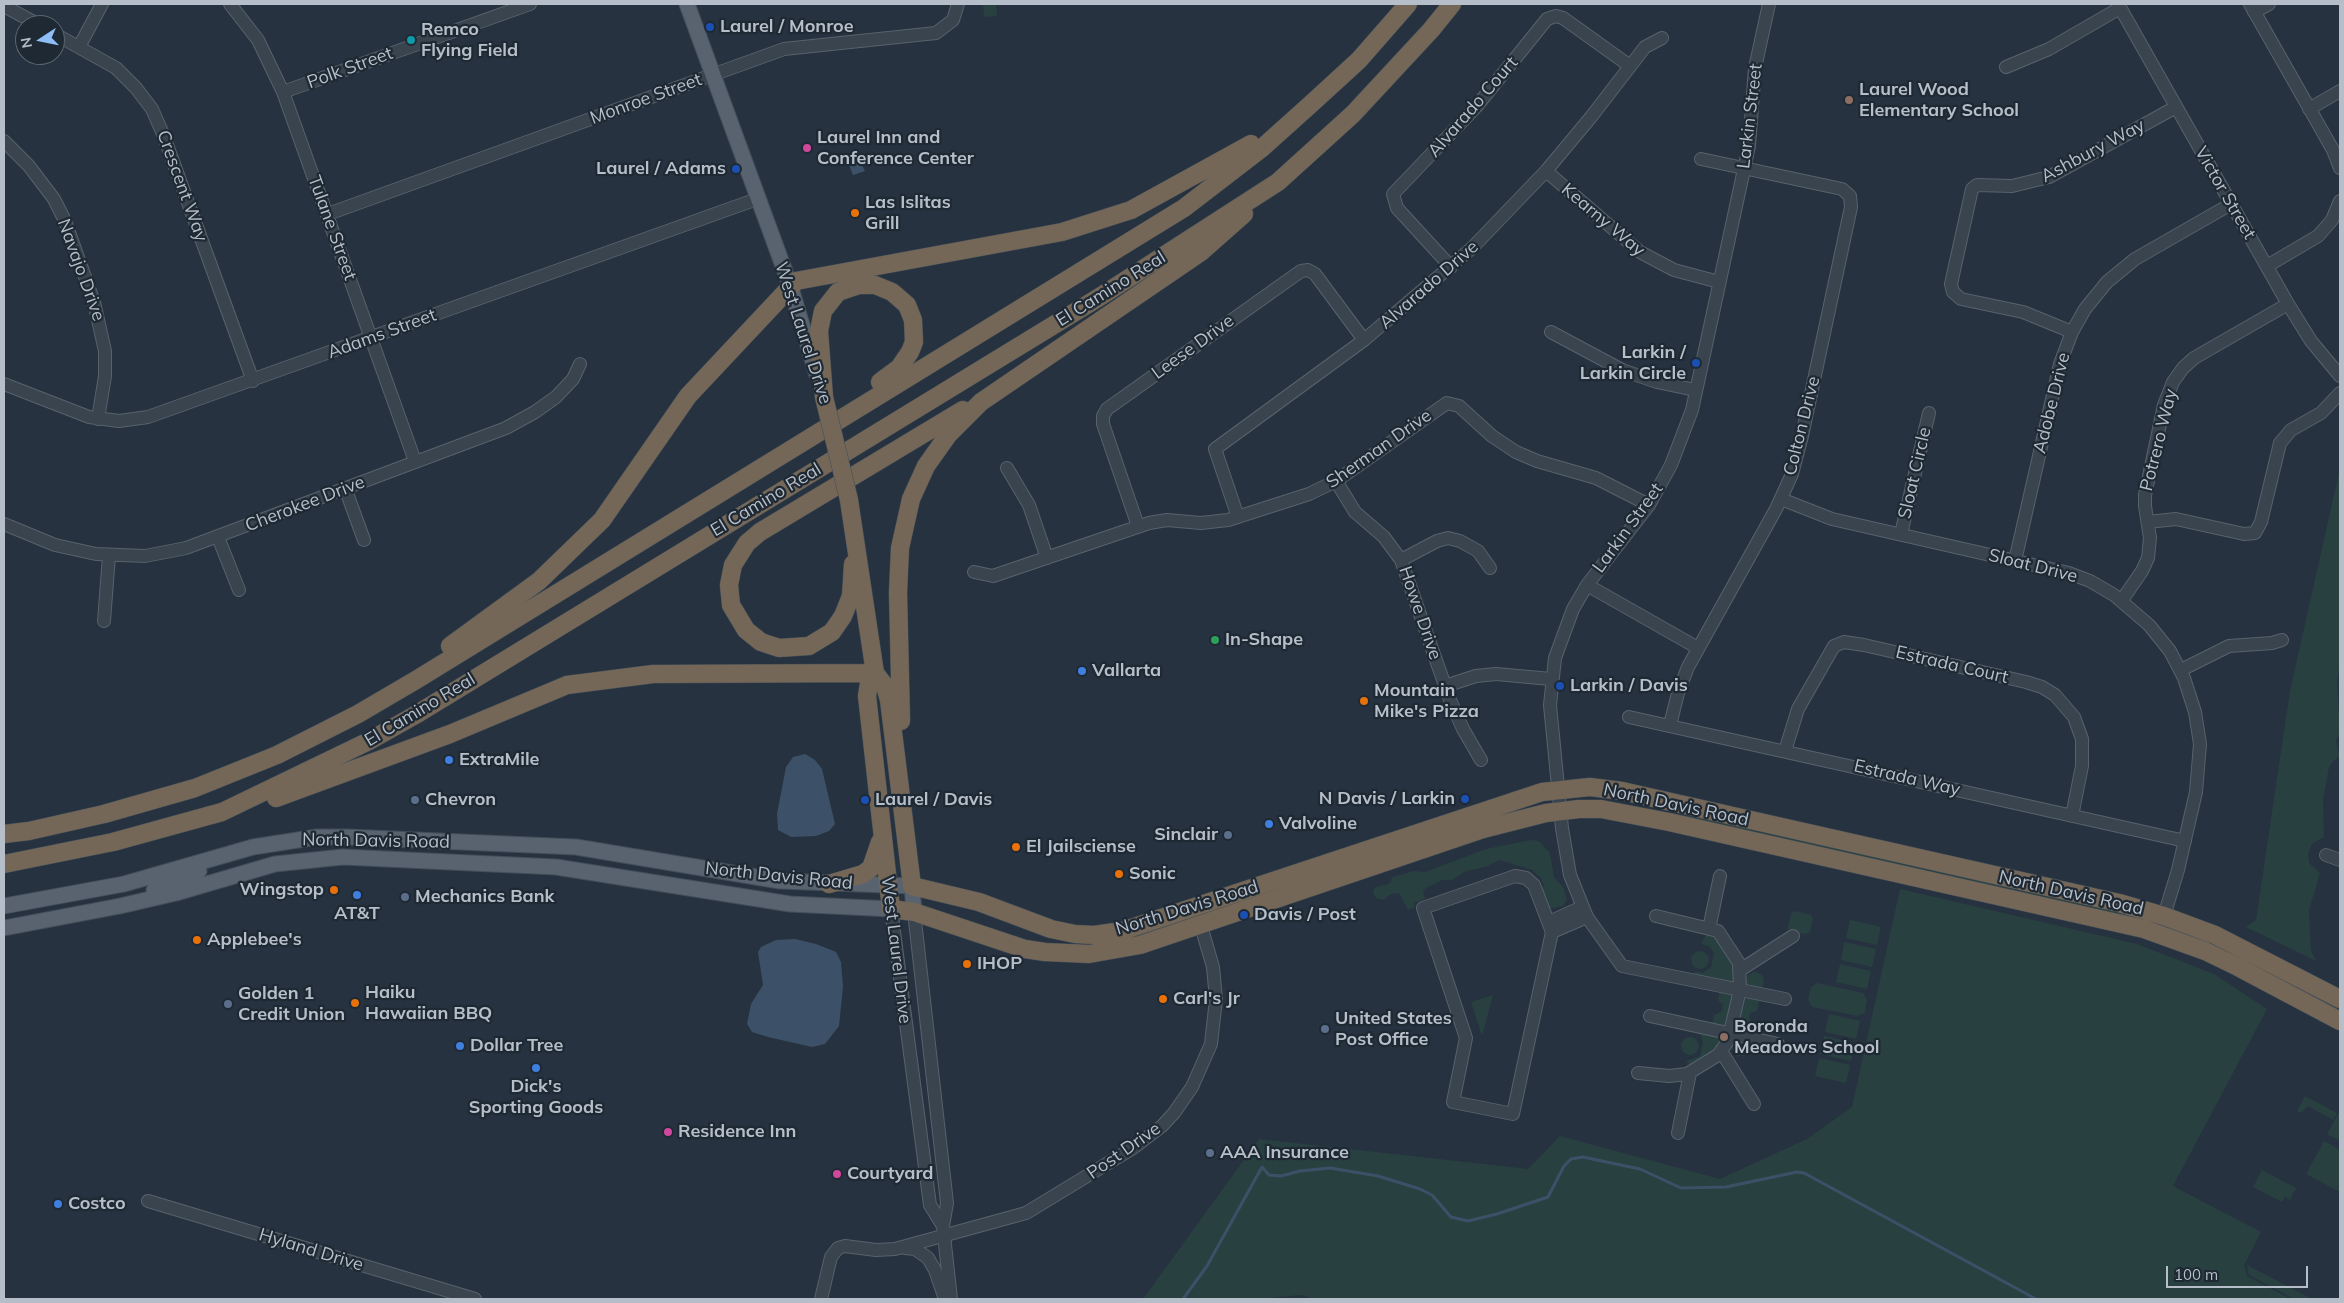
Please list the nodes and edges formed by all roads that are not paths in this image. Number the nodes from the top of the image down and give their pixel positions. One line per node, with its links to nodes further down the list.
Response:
1 (102, 4): 16 (street)
2 (230, 4): 21 (street, Tulane Street)
3 (530, 4): 21 (street, Polk Street)
4 (687, 4): 19 (main road, West Laurel Drive)
5 (958, 4): 19 (street, Monroe Street)
6 (1408, 4): 22 (highway, El Camino Real)
7 (1452, 4): 30 (highway, El Camino Real)
8 (1769, 4): 28 (street, Larkin Street)
9 (2269, 4): 12 (street)
10 (4, 6): 13 (street)
11 (2119, 6): 18 (street); 23 (street, Victor Street)
12 (2252, 8): 24 (street)
13 (21, 15)
14 (1662, 38): 17 (street, Alvarado Drive)
15 (65, 39): 16 (street, Crescent Way)
16 (79, 47): 46 (street, Crescent Way)
17 (1630, 66): 29 (street, Alvarado Drive); 36 (street, Alvarado Court)
18 (2006, 67)
19 (713, 75): 31 (main road, West Laurel Drive); 34 (street, Monroe Street)
20 (2340, 91): 24 (street)
21 (283, 92): 34 (street, Tulane Street)
22 (1311, 104): 38 (highway); 54 (highway, El Camino Real)
23 (2176, 107): 33 (street, Victor Street); 41 (street, Ashbury Way)
24 (2309, 109): 27 (street)
25 (4, 141): 53 (street, Navajo Drive)
26 (1701, 159): 28 (street)
27 (2340, 168)
28 (1744, 169): 37 (street, Larkin Street); 59 (street, Colton Drive)
29 (1546, 171): 36 (street, Alvarado Drive); 37 (street, Kearny Way)
30 (1278, 182): 47 (highway); 93 (highway, El Camino Real)
31 (757, 199): 38 (main road, West Laurel Drive); 42 (street, Adams Street)
32 (2340, 201): 35 (street)
33 (2231, 204): 35 (street, Victor Street); 41 (street, Adobe Drive)
34 (328, 214): 42 (street, Tulane Street)
35 (2266, 266): 39 (street, Victor Street)
36 (1451, 267): 43 (street, Alvarado Drive)
37 (1720, 282): 49 (street, Larkin Street)
38 (790, 285): 51 (main road, West Laurel Drive); 84 (highway)
39 (2288, 304): 45 (street, Victor Street); 62 (street, Potrero Way)
40 (1551, 332): 49 (street)
41 (2072, 332): 72 (street, Adobe Drive)
42 (371, 337): 46 (street, Adams Street); 55 (street, Tulane Street)
43 (1364, 340): 61 (street, Alvarado Drive); 65 (street, Leese Drive)
44 (580, 364): 55 (street, Cherokee Drive)
45 (2340, 376)
46 (253, 380): 53 (street, Adams Street)
47 (1008, 382): 64 (highway); 91 (highway)
48 (4, 384): 53 (street, Adams Street)
49 (1695, 390): 60 (street, Larkin Street)
50 (2340, 393): 62 (street)
51 (824, 397): 54 (highway); 64 (highway, West Laurel Drive, bridge)
52 (1929, 413): 66 (street, Sloat Circle)
53 (98, 418)
54 (807, 438): 84 (highway, El Camino Real)
55 (415, 461): 58 (street, Cherokee Drive)
56 (1007, 468): 70 (street)
57 (1336, 482): 60 (street, Sherman Drive); 61 (street, Sherman Drive); 71 (street, Howe Drive)
58 (345, 488): 67 (street, Cherokee Drive); 68 (street)
59 (1781, 499): 66 (street, Sloat Drive); 80 (street, Colton Drive)
60 (1649, 505): 75 (street, Larkin Street)
61 (1238, 517): 65 (street, Sherman Drive)
62 (2148, 522): 77 (street, Potrero Way)
63 (4, 524): 69 (street, Cherokee Drive)
64 (854, 526): 82 (highway, West Laurel Drive)
65 (1138, 526): 70 (street, Sherman Drive)
66 (1901, 534): 72 (street, Sloat Drive)
67 (218, 536): 69 (street, Cherokee Drive); 76 (street)
68 (364, 540)
69 (109, 556): 78 (street)
70 (1047, 558): 74 (street, Sherman Drive)
71 (1401, 560): 73 (street); 85 (street, Howe Drive)
72 (2015, 561): 77 (street, Sloat Drive)
73 (1490, 568)
74 (974, 572)
75 (1587, 585): 80 (street); 83 (street, Larkin Street)
76 (239, 590)
77 (2122, 600): 81 (street, Sloat Drive)
78 (104, 622)
79 (2282, 640): 81 (street)
80 (1698, 648): 87 (street, Colton Drive)
81 (2181, 670): 97 (street, Sloat Drive)
82 (875, 673): 91 (highway, West Laurel Drive); 93 (highway); 96 (highway, West Laurel Drive)
83 (1551, 679): 85 (street); 90 (street, Larkin Street)
84 (416, 680): 95 (highway, El Camino Real)
85 (1445, 686): 89 (street, Howe Drive)
86 (1629, 717): 87 (street, Estrada Way)
87 (1670, 725): 88 (street, Estrada Way)
88 (1785, 751): 94 (street, Estrada Way); 94 (street, Estrada Court)
89 (1480, 760)
90 (1558, 789): 92 (street, Larkin Street); 104 (highway, North Davis Road); 112 (highway, North Davis Road)
91 (902, 792): 104 (highway, West Laurel Drive)
92 (1560, 811): 110 (street, Larkin Street); 113 (highway, North Davis Road); 123 (highway, North Davis Road)
93 (222, 812): 101 (highway, El Camino Real)
94 (2072, 816): 97 (street, Estrada Way)
95 (4, 834)
96 (882, 834): 103 (highway); 105 (highway, West Laurel Drive)
97 (2185, 841): 112 (street, Sloat Drive)
98 (229, 854): 103 (main road, North Davis Road); 106 (main road); 107 (main road, North Davis Road)
99 (2326, 855): 100 (street)
100 (2340, 860)
101 (4, 864)
102 (1720, 876): 116 (street)
103 (830, 884): 105 (main road, North Davis Road)
104 (912, 886): 105 (main road, North Davis Road); 109 (main road, West Laurel Drive)
105 (888, 887): 108 (highway, West Laurel Drive)
106 (152, 899): 108 (main road, North Davis Road); 115 (main road, North Davis Road)
107 (4, 906)
108 (891, 909): 109 (highway, North Davis Road); 132 (street, West Laurel Drive)
109 (914, 912): 113 (highway, North Davis Road); 132 (street, West Laurel Drive)
110 (1585, 912): 114 (street); 119 (street, Larkin Street)
111 (1656, 916): 116 (street)
112 (2164, 916): 121 (highway, North Davis Road)
113 (1201, 926): 132 (street, Post Drive)
114 (1550, 927): 114 (street)
115 (4, 928)
116 (1709, 929): 118 (street)
117 (1793, 936): 118 (street)
118 (1740, 970): 119 (street)
119 (1740, 990): 120 (street); 124 (street)
120 (1785, 999)
121 (2340, 999)
122 (1650, 1016): 124 (street)
123 (2340, 1021)
124 (1730, 1034): 125 (street); 126 (street)
125 (1778, 1044)
126 (1721, 1051): 128 (street); 129 (street)
127 (1638, 1073): 128 (street)
128 (1690, 1073): 130 (street)
129 (1754, 1104)
130 (1678, 1133)
131 (148, 1201): 134 (street, Hyland Drive)
132 (943, 1231): 133 (street, Post Drive); 137 (street)
133 (895, 1249): 135 (street); 136 (street)
134 (470, 1299)
135 (821, 1299)
136 (945, 1299)
137 (951, 1299)

